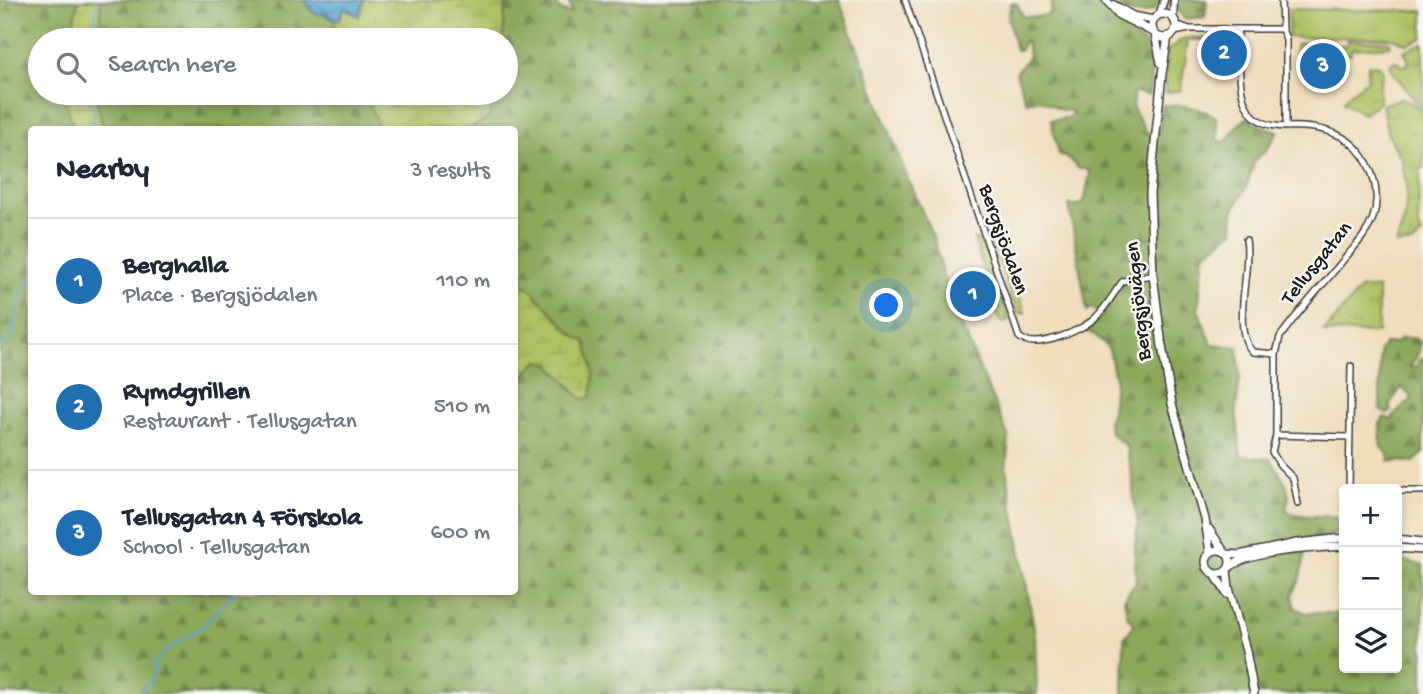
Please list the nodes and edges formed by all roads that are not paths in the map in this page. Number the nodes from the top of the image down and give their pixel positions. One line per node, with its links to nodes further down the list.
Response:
1 (905, 0): 14 (street, Bergsjödalen)
2 (1164, 0): 6 (street, Bergsjövägen)
3 (1174, 0): 7 (street, Bergsjövägen)
4 (1280, 0): 9 (street)
5 (1108, 2): 6 (main road); 10 (main road)
6 (1156, 18): 7 (main road); 10 (main road, Bergsjövägen)
7 (1173, 28): 8 (street); 10 (main road); 11 (main road, Bergsjövägen)
8 (1237, 29): 9 (street); 12 (street, Tellusgatan)
9 (1282, 29): 12 (street)
10 (1154, 33): 11 (main road, Bergsjövägen)
11 (1162, 74): 14 (main road, Bergsjövägen)
12 (1286, 127): 15 (street, Tellusgatan)
13 (1246, 240): 15 (street)
14 (1153, 275): 23 (main road, Bergsjövägen)
15 (1276, 354): 17 (street, Tellusgatan)
16 (1351, 366): 18 (street)
17 (1276, 435): 18 (street); 22 (street, Tellusgatan)
18 (1349, 437): 19 (street)
19 (1349, 484)
20 (1402, 491): 21 (street)
21 (1423, 491)
22 (1298, 504)
23 (1205, 519): 30 (main road, Bergsjövägen); 31 (main road, Bergsjövägen)
24 (1339, 539): 30 (main road)
25 (1402, 540): 26 (main road)
26 (1423, 542)
27 (1339, 547): 32 (main road)
28 (1402, 548): 29 (main road)
29 (1423, 550)
30 (1225, 552): 31 (main road); 32 (main road, Bergsjövägen)
31 (1210, 553): 33 (main road, Bergsjövägen)
32 (1228, 568): 33 (main road); 34 (main road, Bergsjövägen)
33 (1214, 573): 34 (main road, Bergsjövägen)
34 (1235, 611): 35 (main road, Bergsjövägen)
35 (1254, 694)

